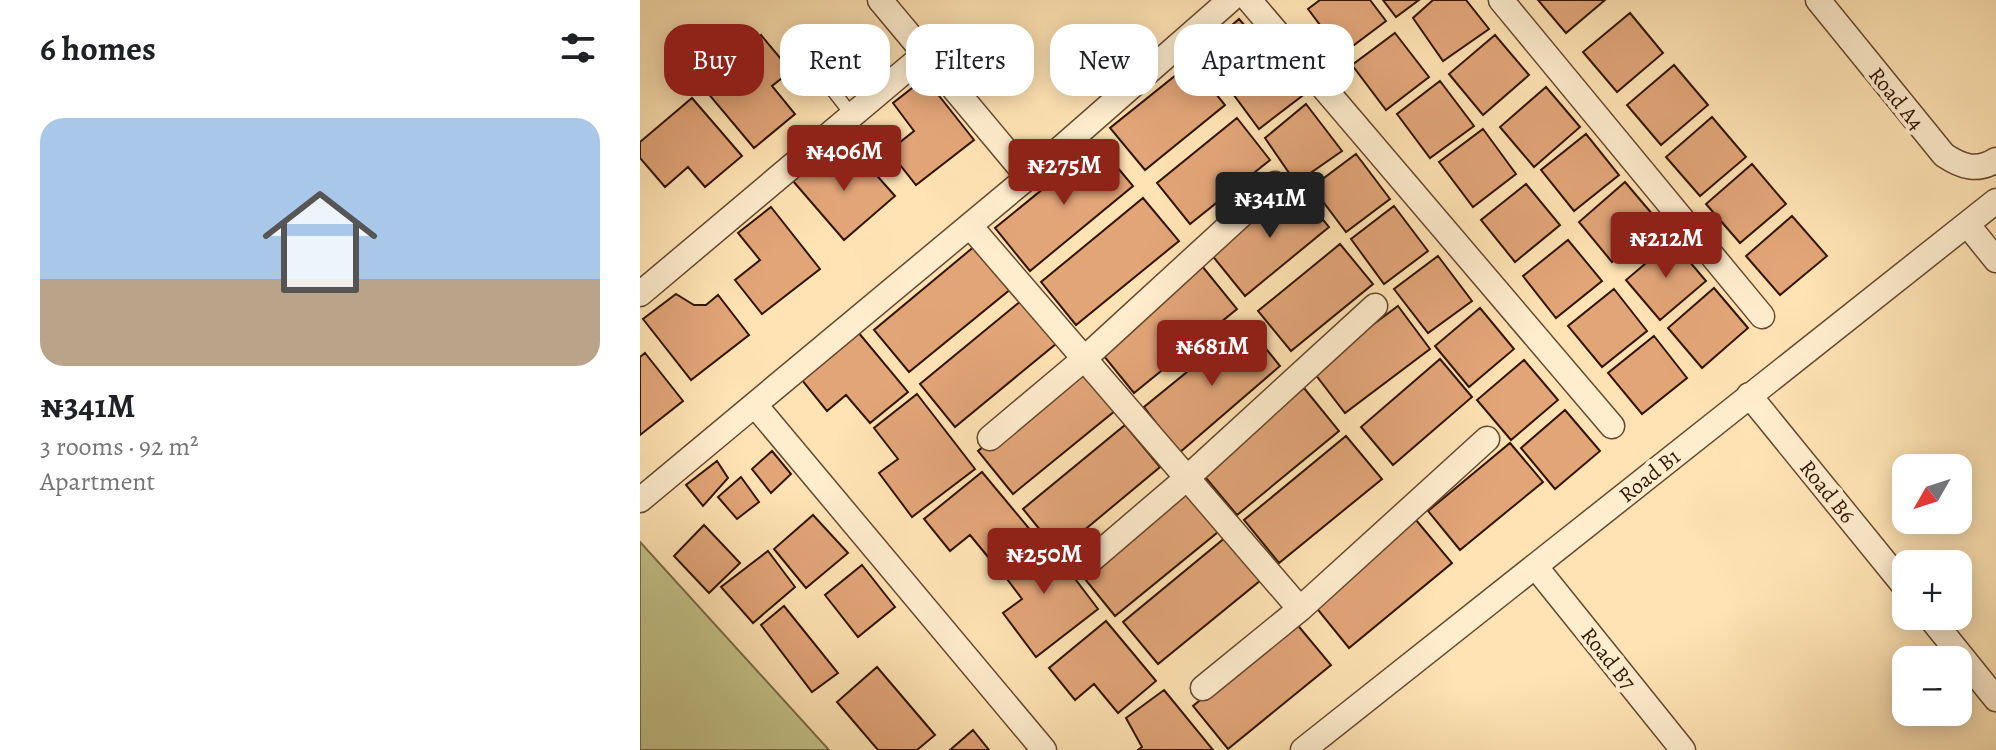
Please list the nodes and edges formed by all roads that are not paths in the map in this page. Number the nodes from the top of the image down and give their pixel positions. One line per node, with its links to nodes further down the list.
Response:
1 (880, 0): 6 (street)
2 (1230, 0): 14 (street)
3 (1249, 0): 26 (street)
4 (1501, 0): 22 (street)
5 (1818, 0): 13 (street, Road A4)
6 (906, 31)
7 (906, 70): 9 (street)
8 (890, 79): 9 (lane)
9 (892, 81): 12 (street)
10 (837, 96): 12 (lane)
11 (960, 96): 14 (street)
12 (852, 115): 20 (street)
13 (1994, 162)
14 (1028, 177): 18 (street)
15 (1275, 184): 23 (street)
16 (1996, 201): 17 (street, Road B1)
17 (1967, 224): 19 (street); 24 (street, Road B1)
18 (970, 226): 23 (street); 25 (street)
19 (1996, 260)
20 (640, 294)
21 (1375, 306): 29 (street)
22 (1762, 316)
23 (1084, 359): 27 (street); 29 (street)
24 (1749, 395): 32 (street, Road B1); 33 (street, Road B6)
25 (755, 405): 30 (street); 39 (street)
26 (1612, 426)
27 (990, 438)
28 (1487, 439): 34 (street)
29 (1187, 478): 31 (street); 34 (street)
30 (640, 500)
31 (1090, 561)
32 (1535, 566): 38 (street, Road B1); 41 (street, Road B7)
33 (1892, 571)
34 (1300, 609): 36 (street)
35 (1940, 630): 37 (street)
36 (1203, 688)
37 (1996, 699)
38 (1332, 741): 40 (street, Road B1)
39 (1044, 750)
40 (1303, 750)
41 (1683, 750)

